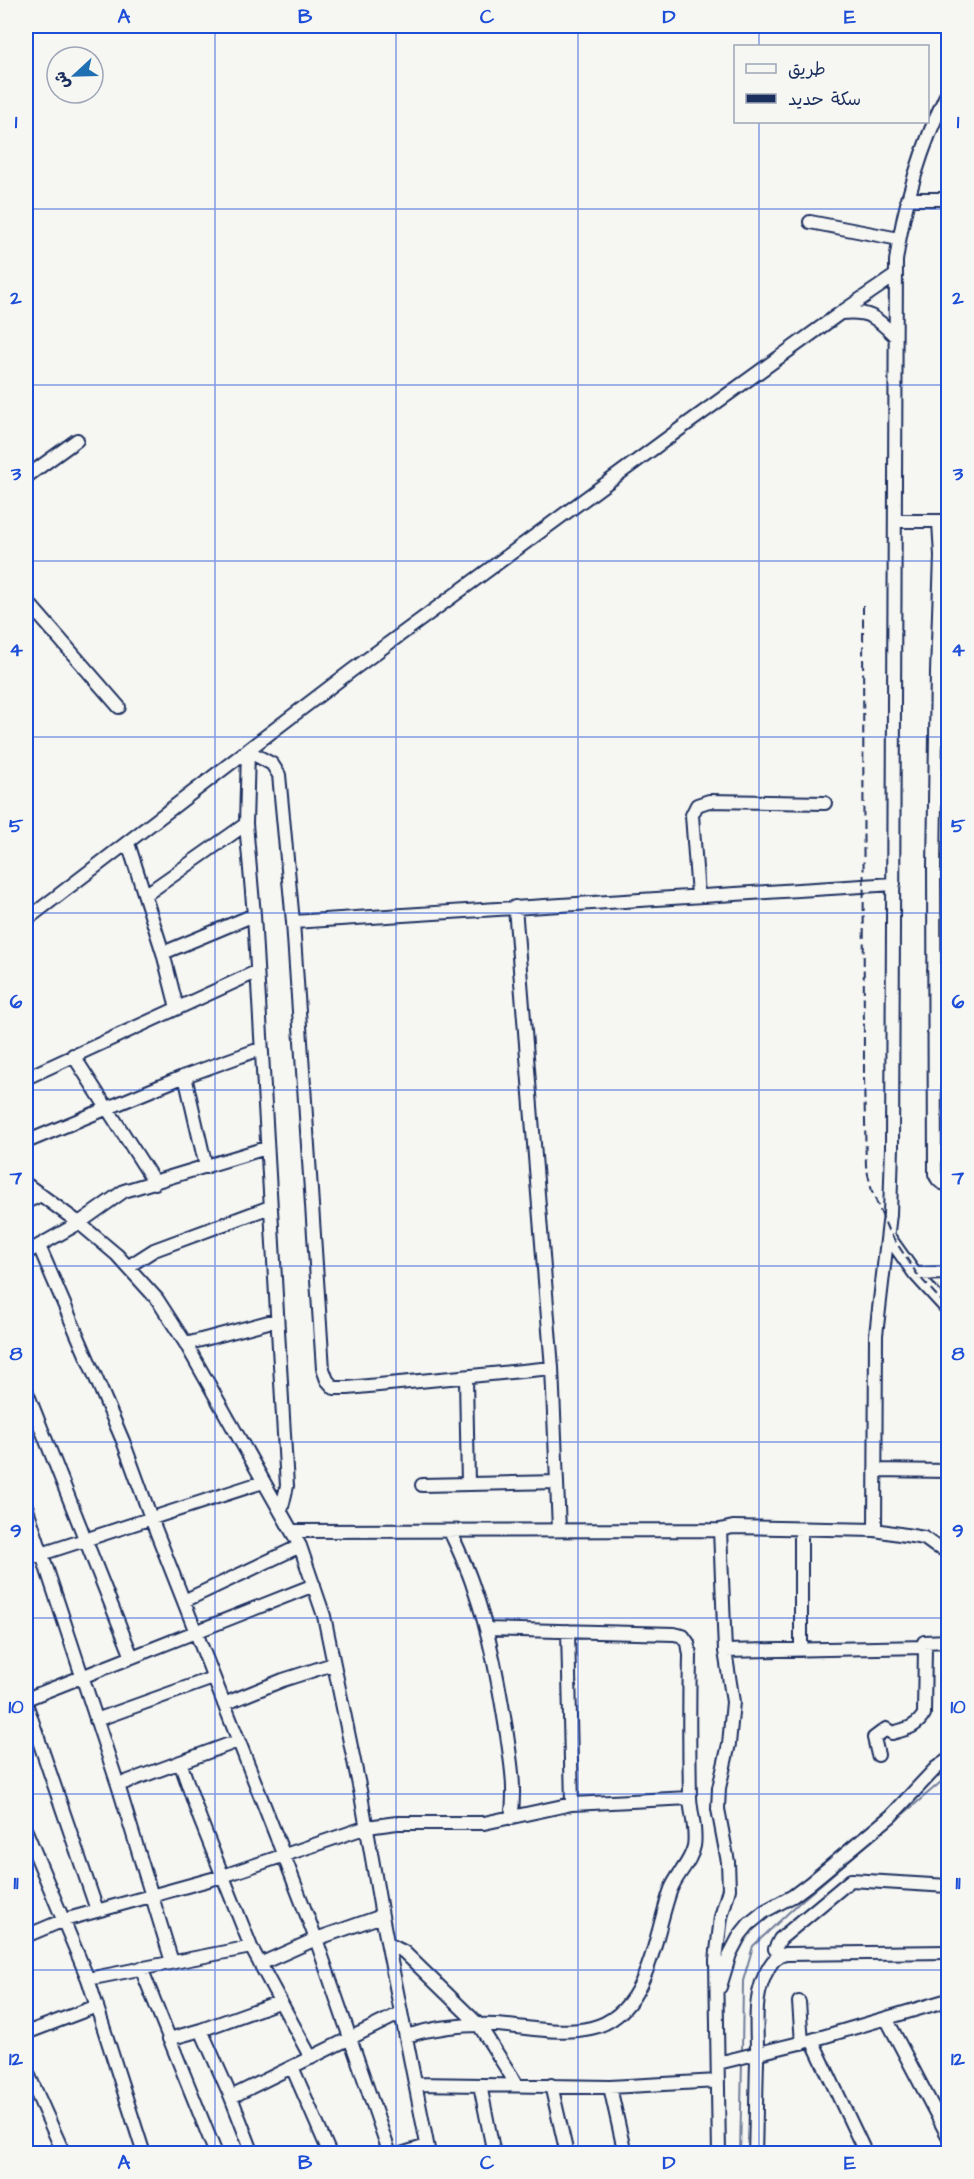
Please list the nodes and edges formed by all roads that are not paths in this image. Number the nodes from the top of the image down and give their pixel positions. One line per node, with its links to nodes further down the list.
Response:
1 (948, 91): 2 (street)
2 (907, 199): 3 (street); 5 (street)
3 (948, 199)
4 (810, 222): 5 (street)
5 (899, 239): 6 (street)
6 (896, 275): 7 (street); 8 (street)
7 (839, 314): 8 (street); 15 (street)
8 (895, 336): 11 (street)
9 (77, 440): 10 (street)
10 (26, 477)
11 (895, 521): 12 (street); 19 (street)
12 (944, 521): 27 (street)
13 (26, 600): 14 (street)
14 (119, 707)
15 (248, 751): 17 (street); 18 (street); 25 (street)
16 (825, 803): 21 (street)
17 (246, 824): 20 (street); 23 (street)
18 (128, 843): 20 (street); 24 (street)
19 (894, 884): 21 (street); 50 (street)
20 (145, 895): 26 (street)
21 (698, 895): 22 (street)
22 (515, 907): 25 (street); 59 (street)
23 (254, 915): 26 (street); 29 (street)
24 (26, 920)
25 (293, 922): 60 (street)
26 (163, 953): 30 (street)
27 (934, 970): 28 (street); 31 (street)
28 (948, 970)
29 (256, 972): 30 (street); 33 (street)
30 (177, 1008): 34 (street)
31 (934, 1032): 32 (street); 38 (street)
32 (948, 1032)
33 (260, 1048): 35 (street); 41 (street)
34 (73, 1055): 36 (street); 37 (street)
35 (185, 1076): 37 (street); 42 (street)
36 (26, 1078)
37 (107, 1107): 40 (street); 43 (street)
38 (935, 1122): 39 (street); 45 (street)
39 (948, 1122)
40 (26, 1142)
41 (266, 1148): 42 (street); 48 (street)
42 (206, 1167): 43 (street)
43 (155, 1183): 49 (street)
44 (26, 1184): 46 (street)
45 (948, 1184)
46 (41, 1195): 47 (street); 49 (street)
47 (26, 1202)
48 (270, 1207): 53 (street); 57 (street)
49 (80, 1223): 51 (street); 53 (street)
50 (888, 1236): 55 (street); 62 (street)
51 (39, 1246): 52 (street); 70 (street)
52 (26, 1252)
53 (129, 1266): 58 (street)
54 (948, 1273): 55 (street)
55 (915, 1274): 56 (street)
56 (948, 1310)
57 (276, 1320): 58 (street); 69 (street)
58 (186, 1344): 64 (street)
59 (552, 1368): 60 (street); 65 (street)
60 (466, 1378): 66 (street)
61 (26, 1390): 77 (street)
62 (875, 1470): 63 (street); 75 (street)
63 (948, 1471)
64 (263, 1482): 69 (street); 70 (street)
65 (557, 1482): 66 (street); 71 (street)
66 (468, 1484): 67 (street)
67 (422, 1485)
68 (26, 1506): 81 (street)
69 (281, 1511): 76 (street)
70 (151, 1518): 77 (street); 84 (street)
71 (559, 1529): 73 (street); 74 (street)
72 (801, 1529): 74 (street); 75 (street); 90 (street)
73 (450, 1530): 76 (street); 85 (street)
74 (720, 1530): 91 (street)
75 (875, 1530): 80 (street)
76 (292, 1531): 79 (street)
77 (84, 1540): 81 (street); 92 (street)
78 (948, 1543): 80 (street)
79 (300, 1546): 83 (street); 84 (street)
80 (948, 1551)
81 (40, 1553): 82 (street); 94 (street)
82 (26, 1559)
83 (314, 1585): 87 (street); 93 (street)
84 (184, 1600): 87 (street)
85 (486, 1629): 86 (street); 106 (street)
86 (568, 1631): 104 (street); 105 (street)
87 (196, 1632): 92 (street); 95 (street)
88 (948, 1641): 89 (street)
89 (925, 1647): 90 (street); 100 (street)
90 (801, 1650): 91 (street)
91 (725, 1651): 126 (street)
92 (132, 1657): 94 (street)
93 (333, 1664): 97 (street); 107 (street)
94 (82, 1677): 96 (street); 98 (street)
95 (213, 1678): 97 (street); 98 (street)
96 (26, 1701): 113 (street)
97 (224, 1704): 99 (street)
98 (96, 1720): 103 (street)
99 (238, 1741): 102 (street); 109 (street)
100 (878, 1755)
101 (948, 1760): 126 (street)
102 (180, 1762): 103 (street); 110 (street)
103 (118, 1785): 112 (street)
104 (690, 1798): 105 (street); 133 (street)
105 (572, 1804): 106 (street)
106 (511, 1818): 107 (street)
107 (367, 1827): 109 (street); 114 (street)
108 (26, 1831): 115 (street)
109 (284, 1856): 110 (street); 117 (street)
110 (223, 1876): 112 (street); 119 (street)
111 (948, 1886): 120 (street)
112 (151, 1895): 113 (street); 122 (street)
113 (98, 1910): 115 (street)
114 (382, 1916): 117 (street); 118 (street)
115 (64, 1920): 116 (street); 125 (street)
116 (26, 1936)
117 (316, 1939): 123 (street); 137 (street)
118 (388, 1944): 131 (street); 133 (street)
119 (251, 1947): 122 (street); 123 (street)
120 (775, 1948)
121 (948, 1952): 140 (street)
122 (172, 1962): 124 (street)
123 (260, 1964): 128 (street)
124 (141, 1968): 125 (street); 138 (street)
125 (88, 1979): 130 (street)
126 (718, 1996): 142 (street)
127 (948, 2000): 132 (street)
128 (279, 2002): 134 (street); 141 (street)
129 (799, 2002): 139 (street)
130 (97, 2006): 135 (street); 156 (street)
131 (402, 2013): 136 (street); 137 (street)
132 (886, 2018): 139 (street); 153 (street)
133 (479, 2025): 136 (street); 149 (street)
134 (201, 2030): 138 (street); 152 (street)
135 (26, 2033)
136 (406, 2036): 147 (street)
137 (351, 2038): 141 (street); 160 (street)
138 (169, 2039): 157 (street)
139 (807, 2042): 140 (street); 167 (street)
140 (755, 2054): 142 (street); 166 (street)
141 (311, 2058): 143 (street)
142 (723, 2062): 145 (street)
143 (292, 2067): 152 (street); 159 (street)
144 (26, 2069): 146 (street)
145 (718, 2081): 151 (street); 165 (street)
146 (28, 2083): 155 (street)
147 (415, 2084): 148 (street); 154 (street)
148 (480, 2085): 149 (street); 162 (street)
149 (518, 2085): 150 (street)
150 (551, 2085): 151 (street); 163 (street)
151 (610, 2087): 164 (street)
152 (231, 2097): 158 (street)
153 (948, 2136)
154 (428, 2150): 161 (street)
155 (64, 2154)
156 (144, 2154)
157 (216, 2154)
158 (253, 2154)
159 (330, 2154)
160 (390, 2154)
161 (401, 2154)
162 (494, 2154)
163 (567, 2154)
164 (625, 2154)
165 (719, 2154)
166 (755, 2154)
167 (866, 2154)

